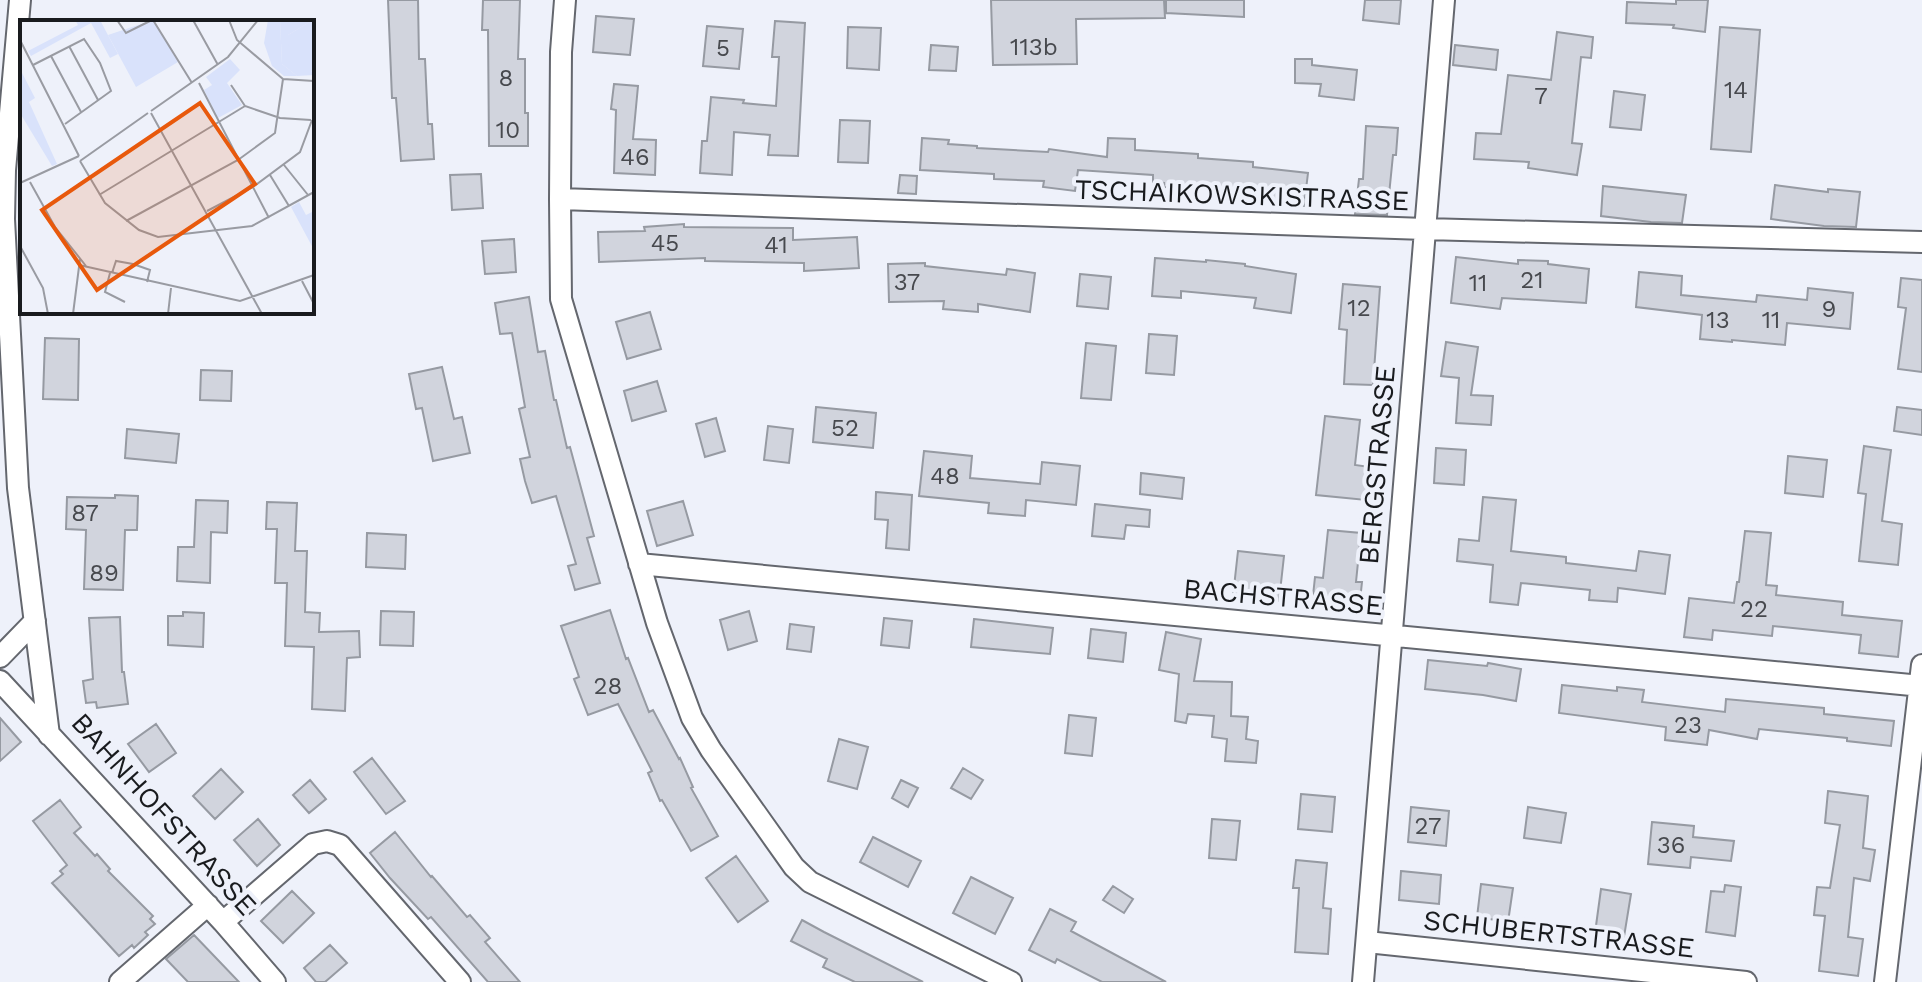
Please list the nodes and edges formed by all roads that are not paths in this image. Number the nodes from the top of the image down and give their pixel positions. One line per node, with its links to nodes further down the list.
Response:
1 (20, 0): 8 (street, BAHNHOFSTRASSE)
2 (565, 0): 4 (street)
3 (1444, 0): 5 (street, BERGSTRASSE)
4 (560, 199): 5 (street, TSCHAIKOWSKISTRASSE); 7 (street)
5 (1425, 229): 6 (street, TSCHAIKOWSKISTRASSE); 9 (street, BERGSTRASSE)
6 (1922, 242)
7 (639, 564): 9 (street, BACHSTRASSE); 20 (street)
8 (35, 621): 10 (street); 13 (street, BAHNHOFSTRASSE)
9 (1391, 635): 11 (street, BACHSTRASSE); 16 (street, BERGSTRASSE)
10 (0, 657)
11 (1921, 679): 23 (street)
12 (0, 681): 13 (street)
13 (49, 735): 14 (street, BAHNHOFSTRASSE)
14 (208, 905): 15 (street, BAHNHOFSTRASSE); 17 (street)
15 (223, 922): 18 (street, BAHNHOFSTRASSE); 19 (street)
16 (1367, 942): 21 (street, BERGSTRASSE); 22 (street, SCHUBERTSTRASSE)
17 (120, 982)
18 (275, 982)
19 (460, 982)
20 (1011, 982)
21 (1363, 982)
22 (1746, 982)
23 (1885, 982)

